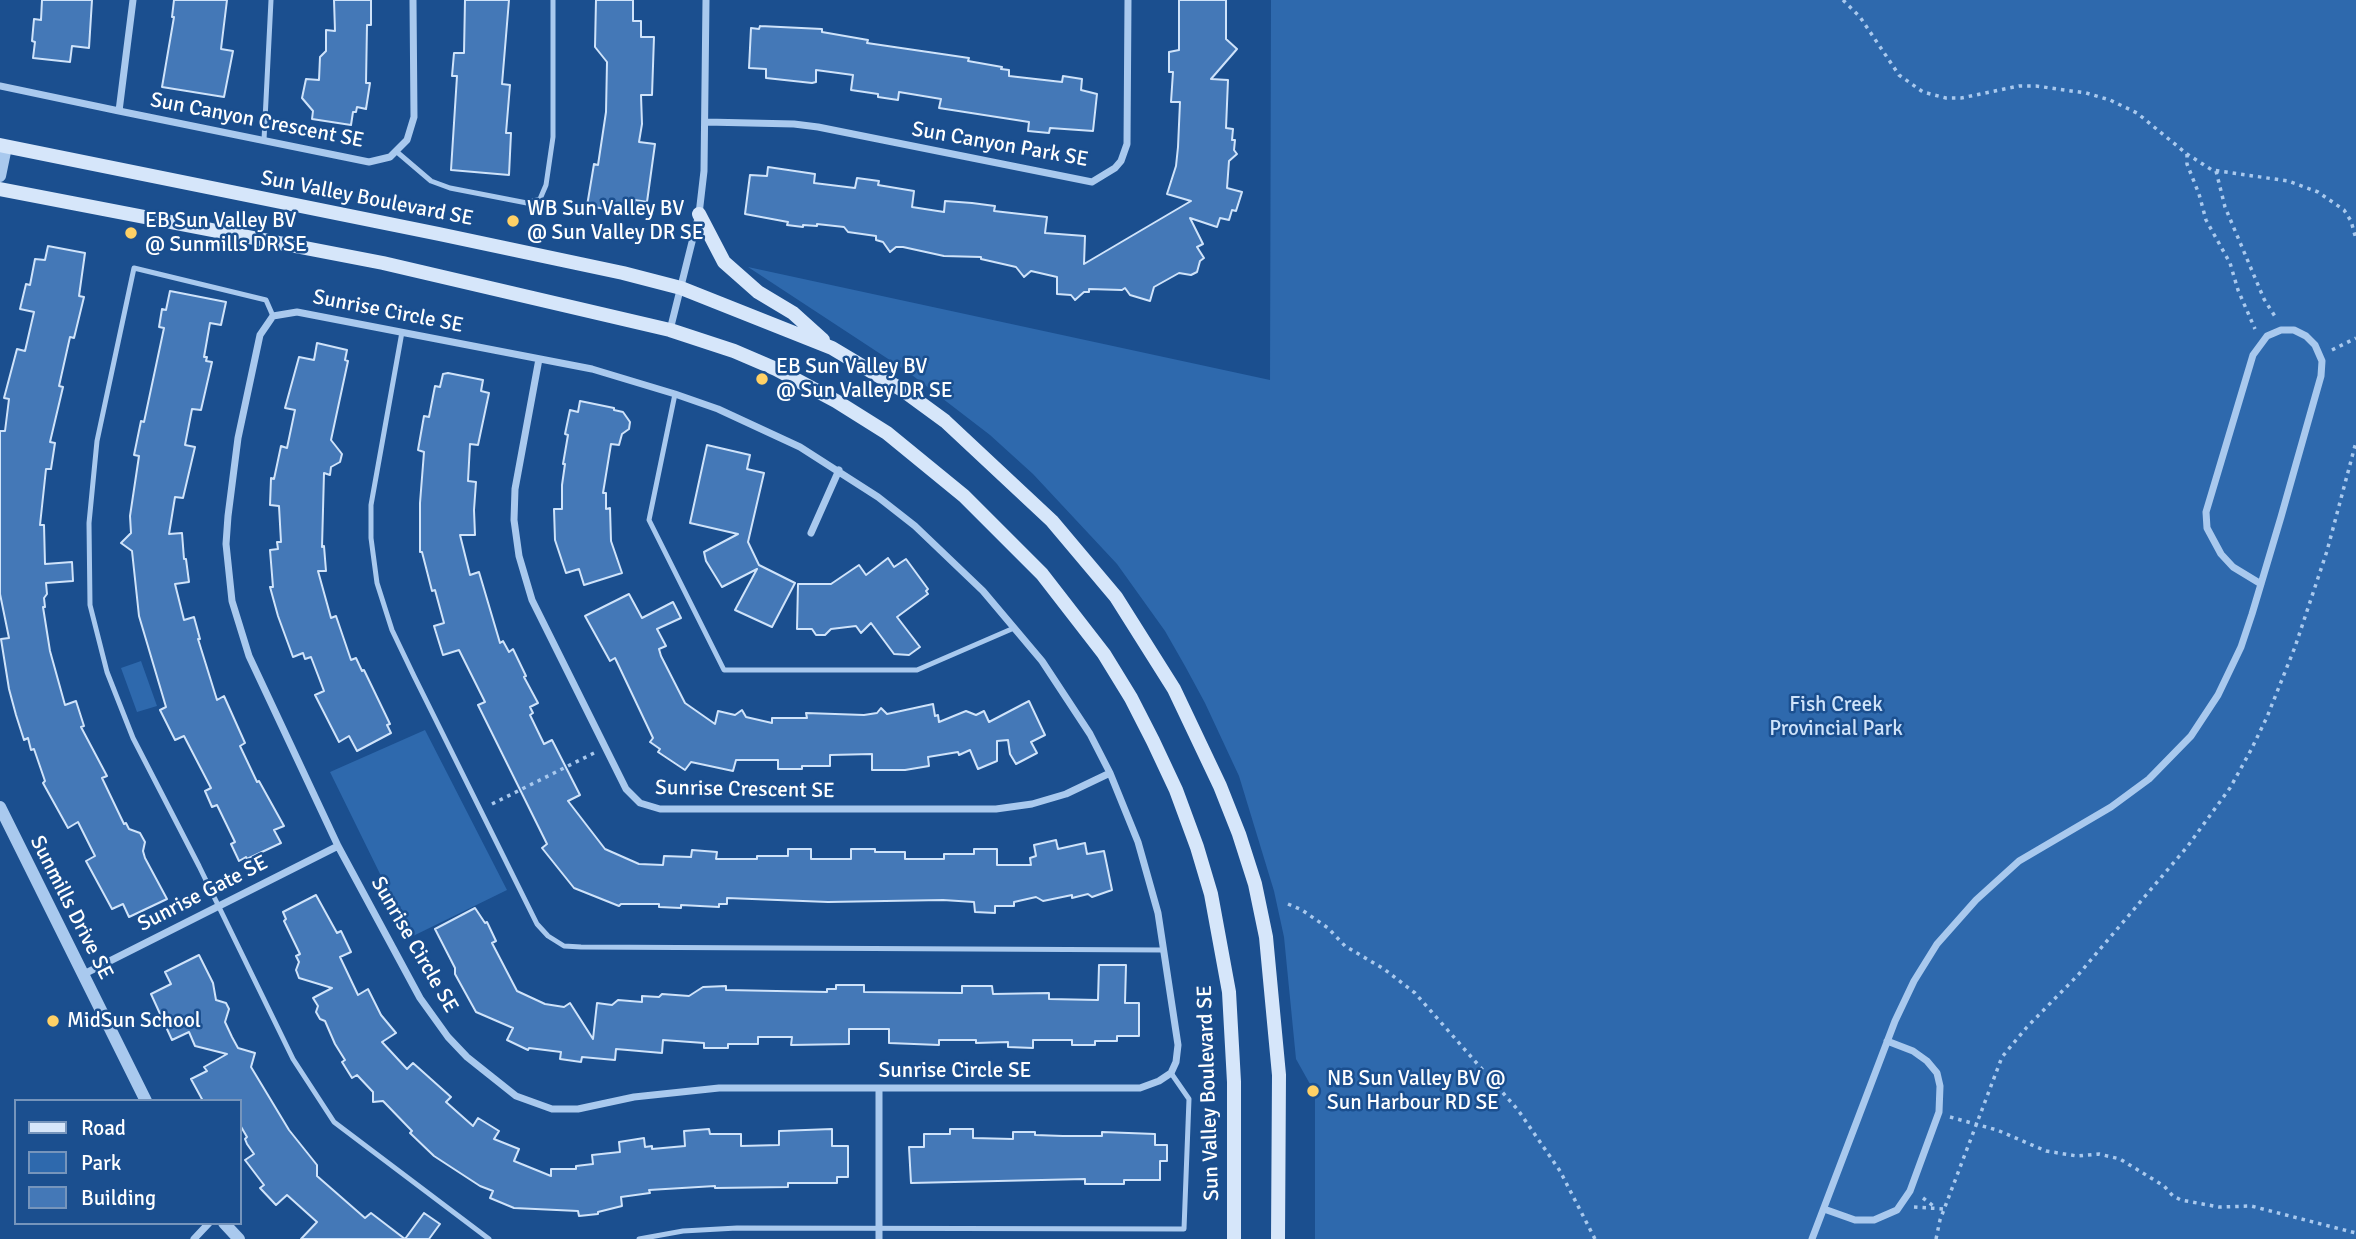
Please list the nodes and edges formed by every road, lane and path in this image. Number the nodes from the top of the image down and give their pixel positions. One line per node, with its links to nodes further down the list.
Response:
1 (133, 0): 9 (street)
2 (271, 0): 11 (lane)
3 (413, 0): 13 (street)
4 (553, 0): 13 (lane)
5 (706, 0): 10 (street)
6 (1128, 0): 10 (street, Sun Canyon Park SE)
7 (1843, 0): 14 (path)
8 (0, 86): 9 (street, Sun Canyon Crescent SE)
9 (120, 110): 11 (street, Sun Canyon Crescent SE)
10 (706, 122): 18 (street)
11 (264, 139): 13 (street, Sun Canyon Crescent SE)
12 (3, 146): 16 (street); 21 (main road, Sun Valley Boulevard SE)
13 (397, 152)
14 (2187, 154): 15 (path); 27 (path)
15 (2216, 171): 19 (path); 24 (path)
16 (0, 176)
17 (0, 189): 23 (main road, Sun Valley Boulevard SE)
18 (699, 214): 21 (street); 28 (main road)
19 (2355, 228): 20 (path)
20 (2356, 239)
21 (681, 288): 23 (street); 28 (main road, Sun Valley Boulevard SE)
22 (273, 316): 25 (street, Sunrise Circle SE); 41 (street, Sunrise Circle SE); 43 (lane)
23 (670, 330): 61 (main road, Sun Valley Boulevard SE)
24 (2281, 330): 27 (street); 29 (street)
25 (402, 332): 30 (street, Sunrise Circle SE); 40 (lane)
26 (2356, 338): 29 (path)
27 (2262, 341): 35 (street)
28 (832, 348): 67 (main road, Sun Valley Boulevard SE)
29 (2321, 356): 35 (street)
30 (539, 359): 31 (street, Sunrise Circle SE); 37 (street, Sunrise Crescent SE)
31 (675, 394): 33 (street, Sunrise Circle SE); 36 (lane)
32 (2356, 442): 51 (path)
33 (839, 470): 34 (street); 36 (street, Sunrise Circle SE)
34 (811, 533)
35 (2261, 584): 46 (street)
36 (1014, 628): 38 (street, Sunrise Circle SE)
37 (606, 747): 38 (street, Sunrise Crescent SE); 40 (path)
38 (1110, 773): 44 (street, Sunrise Circle SE)
39 (0, 807): 45 (street, Sunmills Drive SE)
40 (480, 808): 44 (lane)
41 (338, 846): 43 (street, Sunrise Gate SE); 48 (street, Sunrise Circle SE)
42 (1288, 904): 68 (path)
43 (217, 906): 45 (street, Sunrise Gate SE); 64 (lane)
44 (1164, 950): 47 (street, Sunrise Circle SE)
45 (84, 974): 49 (street, Sunmills Drive SE)
46 (1886, 1041): 50 (street); 54 (street)
47 (1171, 1073): 48 (street, Sunrise Circle SE); 59 (lane)
48 (879, 1089): 59 (street)
49 (145, 1099)
50 (1938, 1113): 51 (path); 52 (street)
51 (1976, 1126): 56 (path); 60 (path)
52 (1909, 1192): 53 (street); 55 (path)
53 (1901, 1205): 54 (street); 55 (path)
54 (1824, 1209): 69 (street)
55 (1937, 1209): 56 (path)
56 (1944, 1209): 70 (path)
57 (207, 1225): 62 (street)
58 (227, 1225): 63 (street)
59 (880, 1228): 65 (lane); 66 (street)
60 (2356, 1233)
61 (1233, 1234)
62 (194, 1239)
63 (239, 1239)
64 (489, 1239)
65 (639, 1239)
66 (879, 1239)
67 (1278, 1239)
68 (1595, 1239)
69 (1812, 1239)
70 (1936, 1239)

